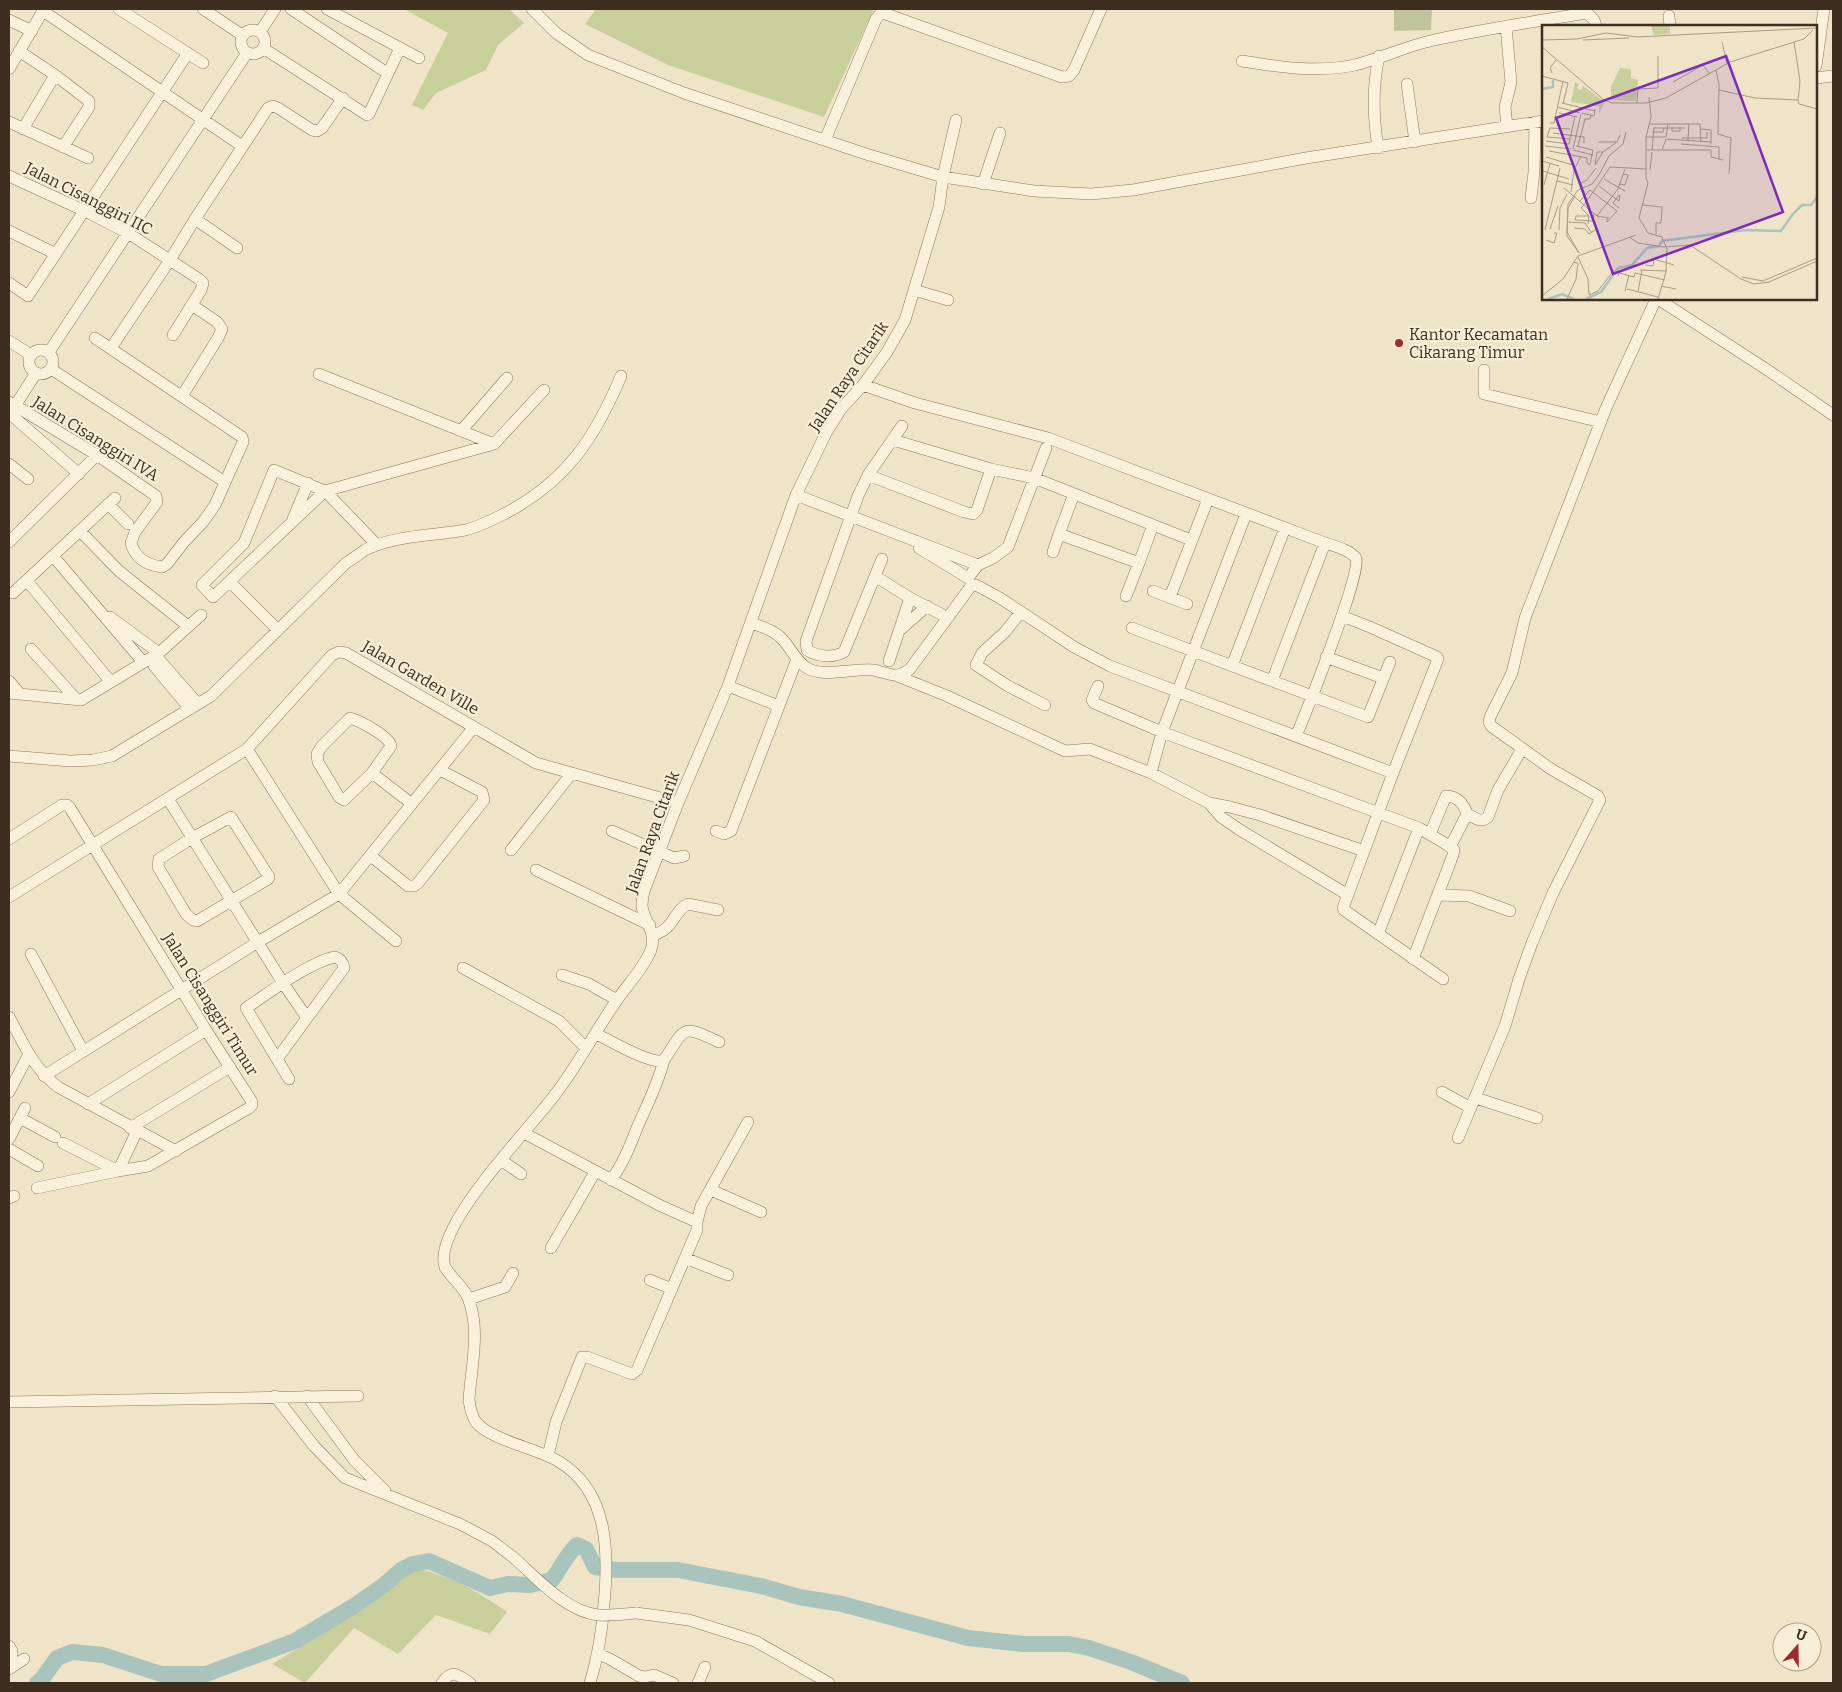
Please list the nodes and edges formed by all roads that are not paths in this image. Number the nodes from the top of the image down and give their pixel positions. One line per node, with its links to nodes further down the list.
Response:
1 (118, 9): 19 (street)
2 (202, 9): 15 (street)
3 (275, 9): 14 (street)
4 (291, 9): 27 (street)
5 (327, 9): 17 (street)
6 (532, 9): 41 (street)
7 (1100, 9): 41 (street)
8 (1824, 9): 23 (street)
9 (44, 10): 13 (street); 32 (street)
10 (9, 20): 13 (street)
11 (1596, 25): 12 (street)
12 (1506, 26): 21 (street); 38 (street)
13 (32, 30): 18 (street)
14 (260, 32): 15 (street); 16 (street)
15 (242, 36): 20 (street)
16 (264, 48): 20 (street); 33 (street)
17 (400, 48): 22 (street); 27 (street)
18 (19, 52): 26 (street); 28 (street)
19 (188, 53): 25 (street); 32 (street)
20 (247, 53): 34 (street)
21 (1379, 56): 24 (street); 45 (street)
22 (419, 58)
23 (1817, 59)
24 (1242, 61)
25 (203, 63)
26 (9, 69)
27 (388, 73): 33 (street)
28 (55, 75): 39 (street); 44 (street)
29 (1833, 76): 30 (street)
30 (1817, 78)
31 (1408, 84): 42 (street)
32 (163, 92): 34 (street); 51 (street)
33 (343, 98): 43 (street)
34 (203, 119): 43 (street); 54 (street)
35 (956, 120): 48 (street, Jalan Raya Citarik)
36 (1539, 121): 38 (street); 50 (street)
37 (9, 122): 39 (street)
38 (1507, 126): 42 (street)
39 (23, 129): 44 (street)
40 (1000, 133): 49 (street)
41 (825, 140): 48 (street)
42 (1415, 142): 45 (street)
43 (242, 146): 52 (street)
44 (63, 147): 46 (street)
45 (1378, 148): 49 (street)
46 (88, 158)
47 (9, 176): 51 (street, Jalan Cisanggiri IIC)
48 (943, 177): 49 (street); 59 (street, Jalan Raya Citarik)
49 (984, 184)
50 (1531, 198)
51 (85, 211): 54 (street, Jalan Cisanggiri IIC); 56 (street)
52 (195, 219): 55 (street); 57 (street)
53 (9, 231): 56 (street)
54 (128, 234): 57 (street, Jalan Cisanggiri IIC); 68 (street)
55 (237, 248)
56 (56, 254): 58 (street)
57 (170, 260): 63 (street, Jalan Cisanggiri IIC); 67 (street)
58 (9, 283)
59 (914, 290): 60 (street); 76 (street, Jalan Raya Citarik)
60 (948, 300)
61 (1657, 300): 81 (street)
62 (1659, 300): 80 (street)
63 (192, 305): 64 (street, Jalan Cisanggiri IIC); 78 (street)
64 (172, 335)
65 (95, 338): 67 (street, Jalan Cisanggiri IVA)
66 (9, 340): 69 (street)
67 (111, 348): 78 (street, Jalan Cisanggiri IVA)
68 (48, 352): 69 (street); 70 (street)
69 (31, 355): 72 (street)
70 (51, 369): 72 (street); 94 (street)
71 (1484, 370): 81 (street)
72 (36, 372): 79 (street)
73 (319, 374): 83 (street)
74 (621, 376): 111 (street)
75 (506, 378): 83 (street)
76 (863, 385): 98 (street, Jalan Raya Citarik); 99 (street)
77 (544, 390): 85 (street)
78 (182, 396): 94 (street, Jalan Cisanggiri IVA)
79 (11, 407): 87 (street, Jalan Cisanggiri IVA); 90 (street)
80 (1833, 415)
81 (1601, 422): 162 (street)
82 (902, 426): 84 (street)
83 (461, 431): 85 (street)
84 (893, 440): 89 (street); 91 (street)
85 (494, 444): 96 (street)
86 (1046, 448): 92 (street)
87 (97, 455): 90 (street); 94 (street, Jalan Cisanggiri IVA)
88 (10, 468): 93 (street)
89 (990, 469): 91 (street); 92 (street)
90 (79, 474): 109 (street)
91 (868, 475): 101 (street)
92 (1034, 478): 97 (street); 101 (street)
93 (28, 479)
94 (225, 482)
95 (308, 483): 96 (street); 102 (street); 118 (street)
96 (325, 491): 102 (street); 111 (street)
97 (1074, 494): 104 (street); 107 (street)
98 (796, 496): 101 (street); 131 (street, Jalan Raya Citarik)
99 (1208, 499): 100 (street); 108 (street)
100 (1246, 514): 105 (street); 137 (street)
101 (851, 516): 116 (street)
102 (292, 523): 118 (street)
103 (128, 524): 106 (street)
104 (1153, 525): 108 (street); 115 (street)
105 (1285, 528): 110 (street); 143 (street)
106 (80, 530): 113 (street); 132 (street)
107 (1059, 534): 112 (street); 115 (street)
108 (1191, 540): 122 (street)
109 (9, 542)
110 (1325, 543): 130 (street); 146 (street)
111 (377, 545): 134 (street)
112 (1053, 552)
113 (53, 556): 117 (street); 125 (street)
114 (882, 558): 116 (street)
115 (1139, 563): 121 (street)
116 (875, 576): 123 (street)
117 (27, 580): 120 (street); 148 (street)
118 (230, 582): 134 (street)
119 (1153, 591): 122 (street)
120 (13, 593)
121 (1126, 596)
122 (1170, 597): 124 (street)
123 (910, 598): 126 (street); 135 (street)
124 (1187, 604)
125 (96, 606): 138 (street); 138 (street)
126 (927, 606): 128 (street); 135 (street)
127 (1021, 612): 144 (street); 151 (street); 155 (street)
128 (941, 614)
129 (200, 615): 132 (street)
130 (1342, 616): 139 (street); 168 (street)
131 (751, 623): 140 (street); 149 (street, Jalan Raya Citarik)
132 (188, 626): 138 (street)
133 (1132, 628): 137 (street)
134 (278, 630): 156 (street)
135 (899, 631): 141 (street)
136 (31, 649): 154 (street)
137 (1194, 650): 143 (street); 151 (street)
138 (151, 657): 148 (street); 156 (street)
139 (1326, 657): 145 (street); 153 (street)
140 (797, 659): 144 (street); 157 (street)
141 (889, 661)
142 (1390, 662): 145 (street)
143 (1232, 666): 146 (street)
144 (895, 675): 167 (street)
145 (1383, 678): 153 (street)
146 (1272, 681): 153 (street)
147 (9, 682): 152 (street)
148 (111, 682): 154 (street)
149 (728, 686): 157 (street); 170 (street, Jalan Raya Citarik)
150 (1098, 686): 159 (street)
151 (1177, 692): 159 (street); 160 (street)
152 (14, 693): 154 (street)
153 (1312, 696): 160 (street)
154 (76, 699)
155 (1046, 705)
156 (194, 706): 163 (street)
157 (779, 706): 177 (street)
158 (474, 727): 161 (street, Jalan Garden Ville); 164 (street); 166 (street, Jalan Garden Ville)
159 (1162, 732): 167 (street); 173 (street)
160 (1296, 736): 168 (street)
161 (248, 749): 169 (street, Jalan Garden Ville); 189 (street)
162 (1522, 749): 174 (street); 223 (street)
163 (9, 756)
164 (440, 770): 172 (street); 186 (street)
165 (372, 772): 165 (street); 172 (street)
166 (572, 773): 170 (street, Jalan Garden Ville); 183 (street)
167 (1151, 773): 171 (street)
168 (1394, 773): 173 (street)
169 (168, 799): 179 (street); 181 (street, Jalan Garden Ville)
170 (678, 803): 185 (street, Jalan Raya Citarik)
171 (1209, 803): 184 (street); 190 (street)
172 (412, 804): 186 (street)
173 (1379, 812): 175 (street); 184 (street)
174 (1468, 814): 178 (street); 182 (street)
175 (1419, 828): 178 (street); 197 (street)
176 (612, 831): 185 (street)
177 (716, 831)
178 (1430, 834): 182 (street)
179 (192, 838): 193 (street); 193 (street); 193 (street)
180 (9, 839): 181 (street, Jalan Cisanggiri Timur)
181 (93, 844): 192 (street, Jalan Garden Ville); 206 (street, Jalan Cisanggiri Timur)
182 (1450, 847): 191 (street)
183 (511, 850)
184 (1364, 851): 190 (street)
185 (658, 852): 187 (street); 196 (street, Jalan Raya Citarik)
186 (371, 856): 189 (street)
187 (684, 856)
188 (536, 870): 196 (street)
189 (339, 894): 198 (street); 199 (street)
190 (1348, 895): 197 (street)
191 (1438, 895): 195 (street); 201 (street)
192 (9, 897)
193 (232, 902): 199 (street)
194 (718, 910): 196 (street)
195 (1510, 911)
196 (651, 930): 207 (street)
197 (1378, 934): 201 (street)
198 (396, 941)
199 (258, 942): 205 (street); 206 (street)
200 (31, 954): 214 (street)
201 (1413, 959): 204 (street)
202 (463, 968): 213 (street)
203 (562, 975): 207 (street)
204 (1443, 979)
205 (283, 983): 209 (street); 209 (street); 216 (street)
206 (182, 989): 210 (street, Jalan Cisanggiri Timur); 214 (street)
207 (617, 1000): 211 (street)
208 (9, 1017): 215 (street)
209 (306, 1018): 216 (street)
210 (206, 1030): 218 (street, Jalan Cisanggiri Timur); 224 (street)
211 (596, 1034): 213 (street); 217 (street)
212 (719, 1042): 217 (street)
213 (586, 1048): 230 (street)
214 (83, 1051): 219 (street)
215 (29, 1054): 219 (street); 221 (street)
216 (276, 1059): 220 (street)
217 (664, 1060): 240 (street)
218 (230, 1067): 229 (street); 234 (street, Jalan Cisanggiri Timur)
219 (44, 1076): 224 (street)
220 (289, 1079)
221 (9, 1092)
222 (1442, 1092): 223 (street)
223 (1474, 1103): 227 (street); 231 (street)
224 (88, 1104): 229 (street)
225 (25, 1108): 226 (street)
226 (20, 1118): 232 (street); 237 (street)
227 (1537, 1118)
228 (748, 1122): 242 (street)
229 (134, 1129): 234 (street); 237 (street)
230 (524, 1133): 235 (street); 238 (street)
231 (1458, 1138)
232 (9, 1139)
233 (9, 1150): 236 (street)
234 (176, 1151): 237 (street)
235 (500, 1160): 239 (street); 251 (street)
236 (38, 1166)
237 (118, 1171): 241 (street)
238 (595, 1172): 240 (street); 245 (street)
239 (521, 1174)
240 (611, 1180): 244 (street)
241 (37, 1188)
242 (711, 1190): 243 (street); 244 (street)
243 (761, 1212)
244 (697, 1222): 246 (street)
245 (551, 1248)
246 (685, 1258): 248 (street); 250 (street)
247 (513, 1273): 251 (street)
248 (728, 1275)
249 (650, 1280): 250 (street)
250 (672, 1289): 256 (street)
251 (469, 1299): 256 (street)
252 (275, 1396): 253 (street); 255 (street); 257 (street)
253 (307, 1396): 254 (street); 257 (street)
254 (358, 1396)
255 (9, 1402)
256 (548, 1456): 259 (street)
257 (388, 1494): 269 (street, bridge)
258 (9, 1646): 260 (street)
259 (598, 1654): 266 (street); 267 (street)
260 (9, 1659)
261 (24, 1659): 263 (street)
262 (706, 1667): 268 (street)
263 (9, 1668)
264 (442, 1683): 265 (street)
265 (470, 1683)
266 (590, 1683)
267 (674, 1683)
268 (698, 1683)
269 (829, 1683)

